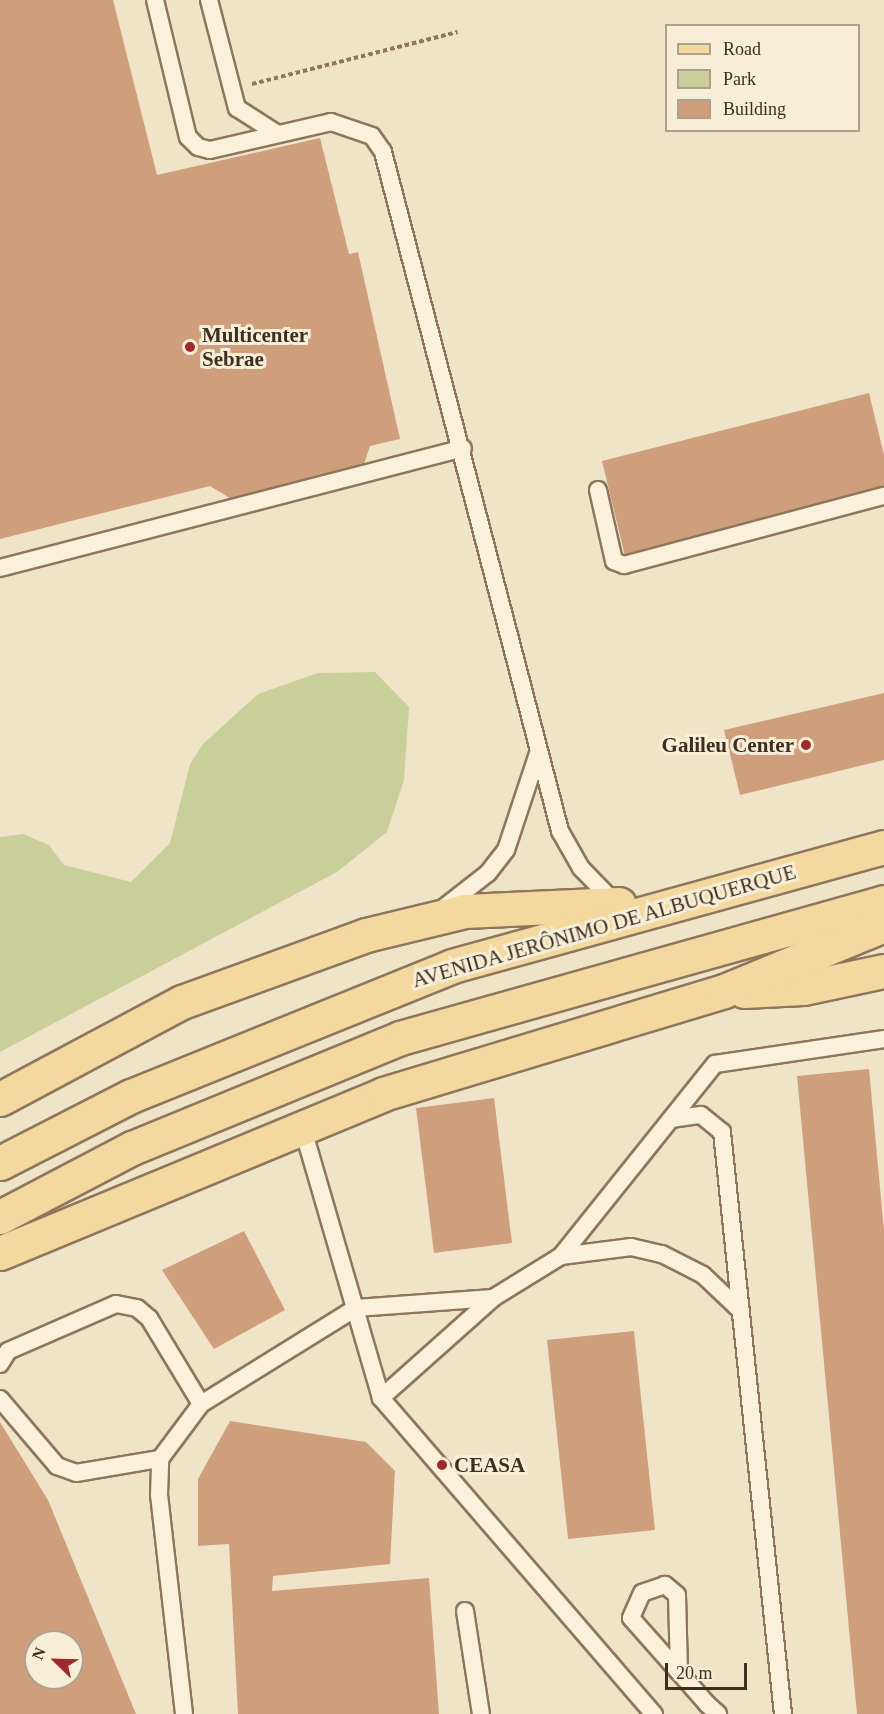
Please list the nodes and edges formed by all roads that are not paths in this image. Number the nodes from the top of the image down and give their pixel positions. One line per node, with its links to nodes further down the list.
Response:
1 (155, 0): 3 (lane)
2 (209, 0): 3 (lane)
3 (276, 133): 4 (lane)
4 (463, 448): 7 (lane); 8 (lane)
5 (598, 489): 6 (lane)
6 (884, 496)
7 (0, 568)
8 (538, 752): 12 (lane); 13 (lane)
9 (884, 847): 10 (main road, AVENIDA JERÔNIMO DE ALBUQUERQUE)
10 (684, 900): 12 (main road); 21 (main road, AVENIDA JERÔNIMO DE ALBUQUERQUE)
11 (884, 902): 22 (main road)
12 (617, 905): 13 (main road)
13 (433, 916): 18 (main road)
14 (884, 925): 16 (main road)
15 (884, 971): 16 (main road)
16 (724, 991): 20 (main road)
17 (884, 1039): 19 (lane)
18 (0, 1099)
19 (671, 1119): 24 (lane); 27 (lane)
20 (302, 1126): 23 (main road); 26 (lane)
21 (0, 1163)
22 (0, 1217)
23 (0, 1252)
24 (561, 1256): 25 (lane); 27 (lane)
25 (493, 1298): 26 (lane); 29 (lane)
26 (356, 1308): 29 (lane); 31 (lane)
27 (741, 1311): 39 (lane)
28 (0, 1364): 31 (lane)
29 (381, 1398): 37 (lane)
30 (0, 1399): 32 (lane)
31 (201, 1404): 32 (lane)
32 (160, 1459): 35 (lane)
33 (465, 1611): 36 (lane)
34 (679, 1672): 34 (lane); 38 (lane)
35 (184, 1714)
36 (481, 1714)
37 (654, 1714)
38 (718, 1714)
39 (783, 1714)

